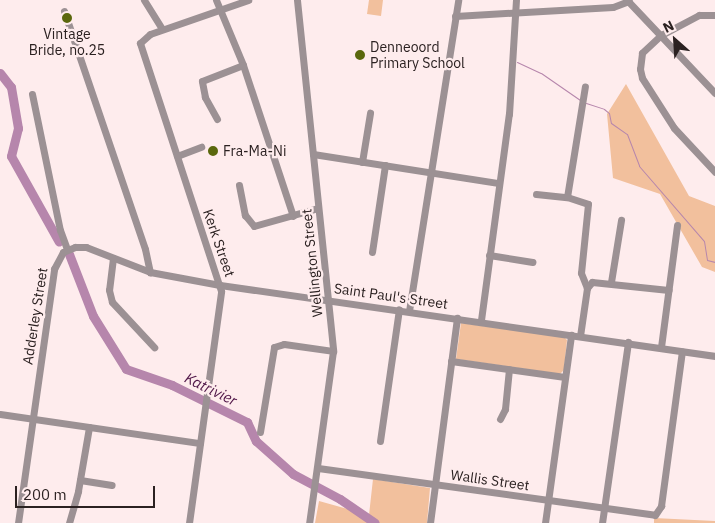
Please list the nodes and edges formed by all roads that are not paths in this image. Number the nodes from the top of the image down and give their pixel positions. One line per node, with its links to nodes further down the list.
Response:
1 (144, 0): 13 (street)
2 (216, 0): 8 (street)
3 (248, 0): 8 (street)
4 (297, 0): 22 (street, Wellington Street)
5 (458, 0): 12 (street)
6 (516, 0): 10 (street)
7 (628, 1): 10 (street); 14 (street)
8 (221, 9): 13 (street); 15 (street)
9 (64, 11): 41 (street)
10 (515, 13): 12 (street); 28 (street)
11 (715, 14): 14 (street)
12 (455, 16): 26 (street)
13 (162, 29): 23 (street, Kerk Street)
14 (661, 35): 17 (street); 27 (street)
15 (243, 65): 20 (street); 33 (street)
16 (586, 86): 31 (street)
17 (715, 93)
18 (32, 94): 36 (street)
19 (370, 113): 24 (street)
20 (217, 119)
21 (201, 147): 23 (street)
22 (313, 154): 24 (street); 32 (street, Wellington Street)
23 (177, 156): 43 (street, Kerk Street)
24 (362, 162): 25 (street)
25 (386, 165): 26 (street); 37 (street)
26 (429, 170): 28 (street); 48 (street)
27 (715, 172)
28 (499, 183): 38 (street)
29 (239, 185): 33 (street)
30 (536, 194): 31 (street)
31 (567, 197): 44 (street)
32 (318, 208): 33 (street); 46 (street, Wellington Street)
33 (293, 216)
34 (620, 220): 42 (street)
35 (677, 225): 45 (street)
36 (68, 249): 39 (street, Saint Paul's Street); 63 (street, Adderley Street)
37 (372, 252)
38 (489, 256): 40 (street); 50 (street)
39 (113, 258): 41 (street, Saint Paul's Street); 54 (street)
40 (532, 262)
41 (150, 272): 43 (street, Saint Paul's Street)
42 (611, 282): 44 (street); 45 (street)
43 (220, 285): 46 (street, Saint Paul's Street); 68 (street, Kerk Street)
44 (587, 288): 52 (street)
45 (669, 290): 55 (street)
46 (328, 300): 47 (street, Saint Paul's Street); 57 (street, Wellington Street)
47 (399, 309): 48 (street, Saint Paul's Street); 67 (street)
48 (409, 311): 49 (street, Saint Paul's Street)
49 (456, 318): 50 (street, Saint Paul's Street); 59 (street)
50 (481, 320): 51 (street, Saint Paul's Street)
51 (571, 335): 52 (street, Saint Paul's Street); 61 (street)
52 (580, 336): 53 (street, Saint Paul's Street)
53 (628, 342): 55 (street, Saint Paul's Street); 74 (street)
54 (154, 347)
55 (661, 347): 56 (street, Saint Paul's Street)
56 (682, 351): 58 (street, Saint Paul's Street); 74 (street, Wallis Street)
57 (333, 352): 66 (street); 69 (street, Wellington Street)
58 (715, 356)
59 (451, 361): 60 (street); 71 (street)
60 (509, 369): 61 (street); 64 (street)
61 (565, 376): 73 (street)
62 (0, 414): 63 (street)
63 (33, 419): 65 (street); 75 (street, Adderley Street)
64 (500, 419)
65 (89, 427): 68 (street); 70 (street)
66 (260, 432)
67 (380, 441)
68 (200, 443): 78 (street, Kerk Street)
69 (318, 468): 71 (street, Wallis Street); 79 (street, Wellington Street)
70 (80, 480): 72 (street); 77 (street)
71 (434, 484): 73 (street, Wallis Street); 76 (street)
72 (112, 485)
73 (548, 500): 74 (street, Wallis Street); 80 (street)
74 (604, 509): 81 (street)
75 (18, 522)
76 (430, 522)
77 (68, 523)
78 (188, 523)
79 (310, 523)
80 (544, 523)
81 (602, 523)

